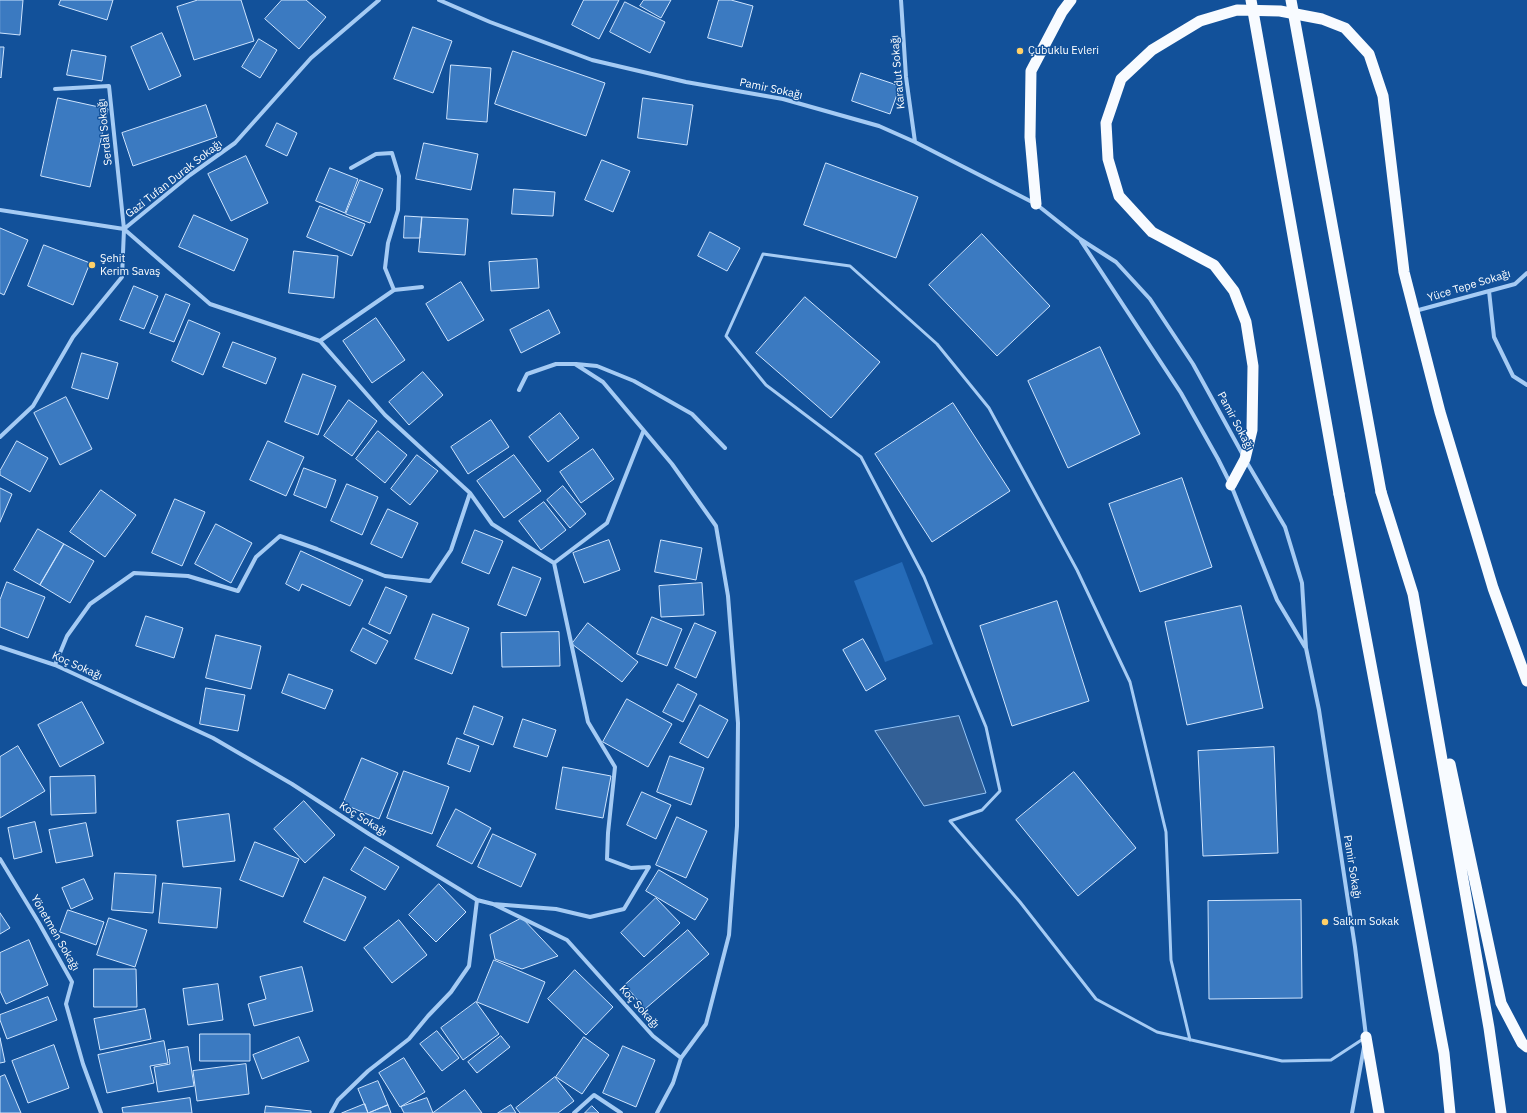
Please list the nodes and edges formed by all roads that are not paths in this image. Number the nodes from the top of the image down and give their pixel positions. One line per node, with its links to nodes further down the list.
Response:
1 (379, 0): 12 (street, Gazi Tufan Durak Sokağı)
2 (439, 0): 8 (street, Pamir Sokağı)
3 (901, 0): 8 (street, Karadut Sokağı)
4 (1071, 0): 10 (highway)
5 (1251, 0): 49 (highway, bridge)
6 (1291, 0): 30 (highway, bridge)
7 (55, 89): 12 (street, Serdal Sokağı)
8 (915, 142): 10 (street, Pamir Sokağı)
9 (351, 168): 16 (street)
10 (1036, 204): 13 (street, Pamir Sokağı)
11 (0, 210): 12 (street)
12 (124, 229): 19 (street); 24 (street, Gazi Tufan Durak Sokağı)
13 (1080, 240): 26 (street, Pamir Sokağı); 27 (street, Pamir Sokağı)
14 (1527, 273): 17 (street, Yüce Tepe Sokağı)
15 (422, 287): 16 (street)
16 (394, 290): 19 (street)
17 (1489, 291): 18 (street, Yüce Tepe Sokağı); 21 (street)
18 (1414, 312): 26 (highway); 34 (highway)
19 (320, 341): 28 (street)
20 (575, 364): 22 (street); 23 (street); 25 (street)
21 (1527, 385)
22 (519, 390)
23 (643, 432): 29 (street); 41 (street)
24 (0, 437)
25 (725, 448)
26 (1245, 459): 27 (highway); 32 (street, Pamir Sokağı)
27 (1231, 485): 32 (street, Pamir Sokağı)
28 (470, 493): 29 (street); 33 (street)
29 (554, 563): 37 (street)
30 (1413, 594): 40 (highway); 50 (highway)
31 (0, 646): 33 (street, Koç Sokağı)
32 (1306, 648): 38 (street, Pamir Sokağı)
33 (55, 665): 36 (street, Koç Sokağı)
34 (1527, 681)
35 (0, 859): 42 (street, Yönetmen Sokağı)
36 (477, 900): 37 (street, Koç Sokağı); 43 (street)
37 (493, 904): 41 (street, Koç Sokağı)
38 (1366, 1037): 39 (lane); 47 (street, Pamir Sokağı); 48 (highway)
39 (1190, 1040): 39 (lane)
40 (1527, 1046)
41 (681, 1058): 46 (street)
42 (101, 1113)
43 (331, 1113)
44 (574, 1113): 45 (street)
45 (621, 1113)
46 (657, 1113)
47 (1352, 1113)
48 (1379, 1113)
49 (1450, 1113)
50 (1501, 1113)

